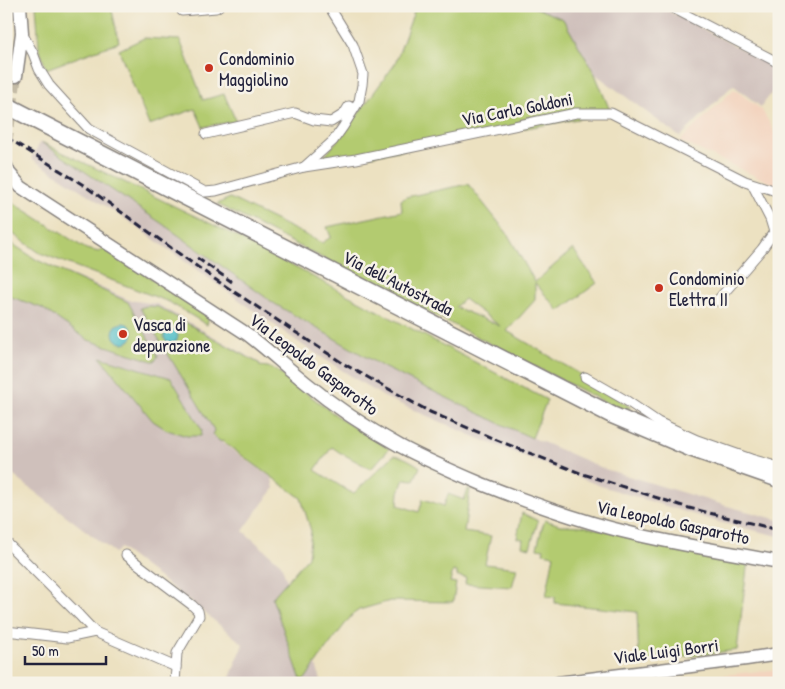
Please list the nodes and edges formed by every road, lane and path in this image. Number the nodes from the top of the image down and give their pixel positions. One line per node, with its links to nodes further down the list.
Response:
1 (20, 6): 6 (street)
2 (219, 6): 5 (street)
3 (329, 6): 9 (street, Via Carlo Goldoni)
4 (669, 6): 7 (street)
5 (182, 11)
6 (22, 33): 8 (street); 13 (street, Via Carlo Goldoni)
7 (779, 63)
8 (16, 76)
9 (362, 84): 11 (street); 13 (street, Via Carlo Goldoni)
10 (6, 105): 19 (highway, Via dell'Autostrada, bridge)
11 (206, 134)
12 (6, 166): 22 (street, Via Leopoldo Gasparotto)
13 (304, 167): 14 (street, Via Carlo Goldoni)
14 (752, 184): 15 (street, Via Carlo Goldoni); 16 (street)
15 (779, 192)
16 (717, 300)
17 (585, 377): 18 (street)
18 (779, 467)
19 (779, 480)
20 (6, 542): 24 (street)
21 (126, 555): 26 (street)
22 (779, 562)
23 (6, 631): 24 (street)
24 (95, 632): 26 (street)
25 (779, 654): 27 (street, Viale Luigi Borri)
26 (176, 667): 28 (street)
27 (634, 678): 29 (street, Viale Luigi Borri)
28 (175, 683)
29 (558, 683)

